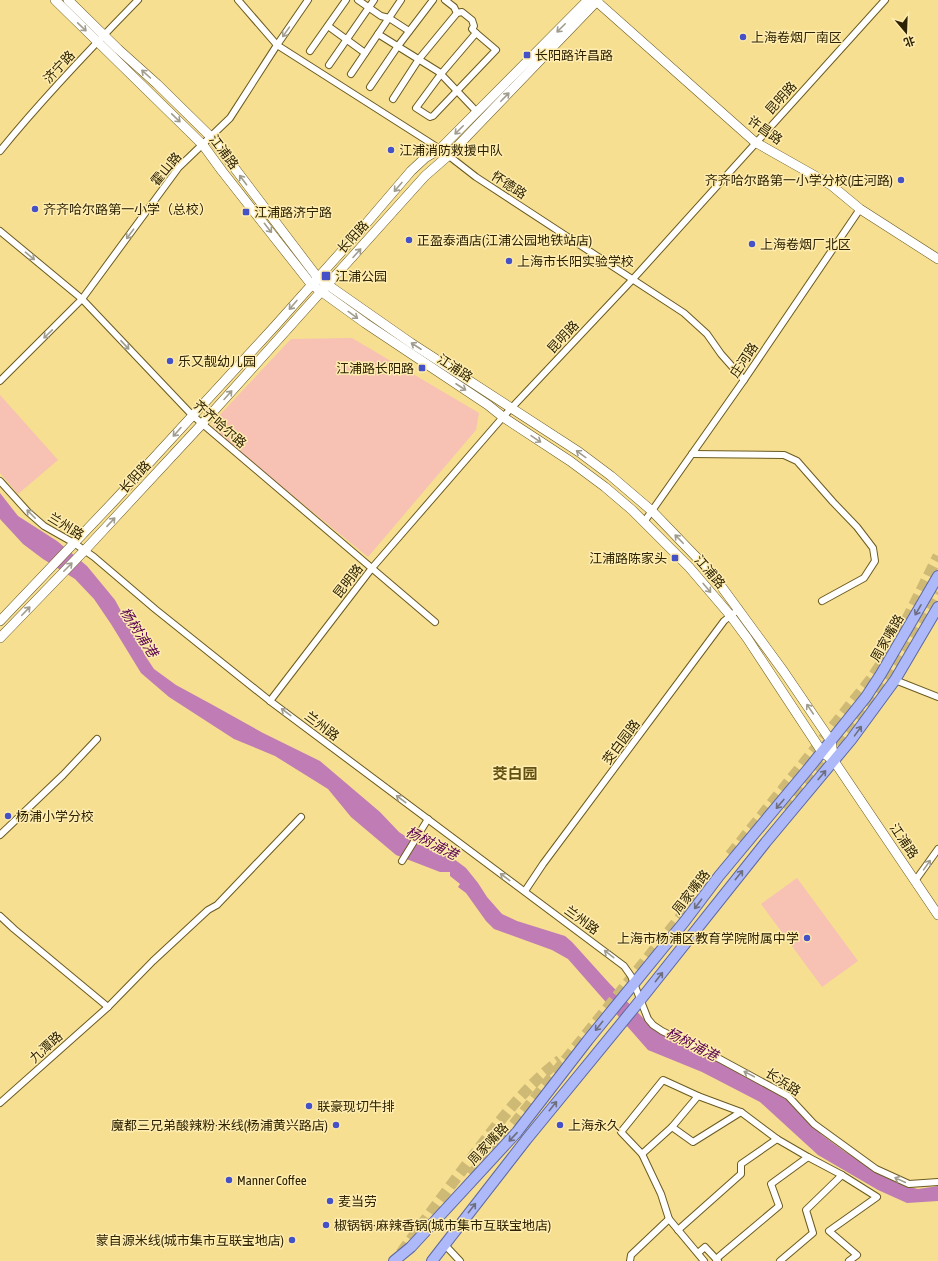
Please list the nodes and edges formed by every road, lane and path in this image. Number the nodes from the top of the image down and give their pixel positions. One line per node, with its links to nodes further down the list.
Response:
1 (55, 0): 21 (main road, 江浦路, one-way to 21)
2 (68, 0): 21 (main road, 江浦路)
3 (138, 0): 21 (street, 济宁路)
4 (238, 0): 23 (street, 怀德路)
5 (308, 0): 23 (street, 霍山路, one-way to 23)
6 (346, 0): 17 (street)
7 (358, 0): 14 (street)
8 (374, 0): 14 (street)
9 (401, 0): 16 (street)
10 (433, 0): 18 (street)
11 (445, 0): 15 (street)
12 (594, 0): 34 (main road, 长阳路, one-way to 34); 36 (main road, 许昌路); 40 (main road, 长阳路, one-way to 12)
13 (885, 0): 36 (street, 昆明路)
14 (369, 7): 16 (street); 22 (street)
15 (457, 13): 19 (street); 27 (street)
16 (389, 18): 18 (street); 20 (street)
17 (328, 26): 22 (street); 25 (street)
18 (409, 31): 24 (street)
19 (476, 33): 30 (street); 32 (street)
20 (378, 34): 24 (street); 26 (street)
21 (100, 38): 35 (main road, 江浦路, one-way to 21); 37 (main road, 江浦路, one-way to 37); 39 (street, 济宁路)
22 (347, 40): 26 (street); 28 (street)
23 (277, 45): 35 (street, 霍山路); 38 (street, 怀德路)
24 (398, 46): 27 (street); 31 (street)
25 (310, 51)
26 (365, 53): 29 (street)
27 (419, 59): 30 (street); 33 (street)
28 (329, 65)
29 (351, 74)
30 (441, 74): 32 (street); 32 (street)
31 (370, 87)
32 (457, 90): 34 (street)
33 (393, 99)
34 (477, 112): 38 (main road, 长阳路, one-way to 38)
35 (211, 137): 37 (street, 霍山路); 45 (main road, 江浦路, one-way to 35)
36 (755, 142): 41 (main road, 许昌路); 44 (street, 昆明路)
37 (203, 145): 45 (main road, 江浦路, one-way to 45); 47 (street, 霍山路, one-way to 47)
38 (440, 149): 40 (street, 怀德路); 45 (main road, 长阳路, one-way to 45)
39 (0, 151)
40 (449, 155): 44 (street, 怀德路); 46 (main road, 长阳路, one-way to 40)
41 (860, 209): 43 (main road, 许昌路); 48 (street, 庄河路)
42 (0, 231): 47 (street, 齐齐哈尔路, one-way to 47)
43 (938, 259)
44 (633, 278): 48 (street, 怀德路); 50 (street, 昆明路)
45 (315, 281): 46 (main road, 江浦路); 51 (main road, 长阳路, one-way to 51)
46 (324, 289): 50 (main road, 江浦路, one-way to 46); 52 (main road, 江浦路, one-way to 52); 53 (main road, 长阳路, one-way to 46)
47 (82, 299): 49 (street, 霍山路, one-way to 49); 51 (street, 齐齐哈尔路, one-way to 51)
48 (744, 380): 54 (street, 庄河路)
49 (0, 381)
50 (512, 408): 52 (street, 昆明路); 56 (main road, 江浦路, one-way to 50)
51 (192, 415): 53 (street, 齐齐哈尔路); 58 (main road, 长阳路, one-way to 58)
52 (503, 417): 57 (main road, 江浦路, one-way to 57); 60 (street, 昆明路)
53 (202, 424): 59 (main road, 长阳路, one-way to 53); 60 (street, 齐齐哈尔路)
54 (692, 454): 56 (street, 庄河路); 62 (street)
55 (0, 481): 58 (street, 兰州路, one-way to 55)
56 (652, 511): 57 (street, 庄河路); 64 (main road, 江浦路, one-way to 56)
57 (644, 522): 65 (main road, 江浦路, one-way to 65)
58 (74, 544): 59 (street, 兰州路); 66 (main road, 长阳路)
59 (85, 550): 68 (main road, 长阳路, one-way to 59); 71 (street, 兰州路)
60 (372, 568): 67 (street, 齐齐哈尔路); 71 (street, 昆明路)
61 (938, 576): 73 (main road, 周家嘴路, one-way to 73)
62 (822, 601)
63 (938, 606): 69 (main road, 周家嘴路)
64 (739, 609): 65 (street, 茭白园路); 73 (main road, 江浦路, one-way to 64)
65 (730, 615): 74 (main road, 江浦路); 82 (street, 茭白园路)
66 (0, 621)
67 (435, 622)
68 (0, 638)
69 (895, 680): 70 (street); 75 (main road, 周家嘴路, one-way to 69)
70 (938, 697)
71 (270, 701): 77 (street, 兰州路, one-way to 71)
72 (97, 739): 78 (street)
73 (831, 741): 74 (main road, 周家嘴路); 75 (main road, 江浦路)
74 (822, 752): 75 (main road, 江浦路); 85 (main road, 周家嘴路, one-way to 85)
75 (834, 761): 81 (main road, 江浦路); 86 (main road, 周家嘴路, one-way to 75)
76 (300, 817): 87 (street, 九潭路)
77 (428, 819): 80 (street); 82 (street, 兰州路, one-way to 77)
78 (0, 835)
79 (938, 849): 81 (street, one-way to 79)
80 (402, 861)
81 (915, 881): 83 (main road, 江浦路)
82 (525, 891): 85 (street, 兰州路, one-way to 82)
83 (938, 915)
84 (0, 916): 87 (street)
85 (634, 983): 86 (street, 兰州路); 100 (main road, 周家嘴路, one-way to 100)
86 (637, 1004): 96 (street, 长浜路, one-way to 86); 99 (main road, 周家嘴路, one-way to 86)
87 (108, 1007): 89 (street, 九潭路)
88 (698, 1096): 90 (street); 91 (street); 93 (street)
89 (0, 1103)
90 (741, 1112): 91 (street); 92 (street)
91 (672, 1127): 93 (street)
92 (777, 1139): 94 (street); 98 (street)
93 (642, 1154): 97 (street)
94 (808, 1157): 95 (street); 102 (street)
95 (842, 1175): 109 (street); 110 (street)
96 (938, 1182)
97 (669, 1219): 98 (street); 107 (street)
98 (678, 1230): 101 (street)
99 (444, 1244): 105 (main road, 周家嘴路); 106 (street)
100 (411, 1247): 103 (main road, 周家嘴路); 104 (main road)
101 (698, 1253): 102 (street); 108 (street)
102 (717, 1260)
103 (394, 1261)
104 (402, 1261)
105 (432, 1261)
106 (460, 1261)
107 (630, 1261)
108 (704, 1261)
109 (780, 1261)
110 (850, 1261)

